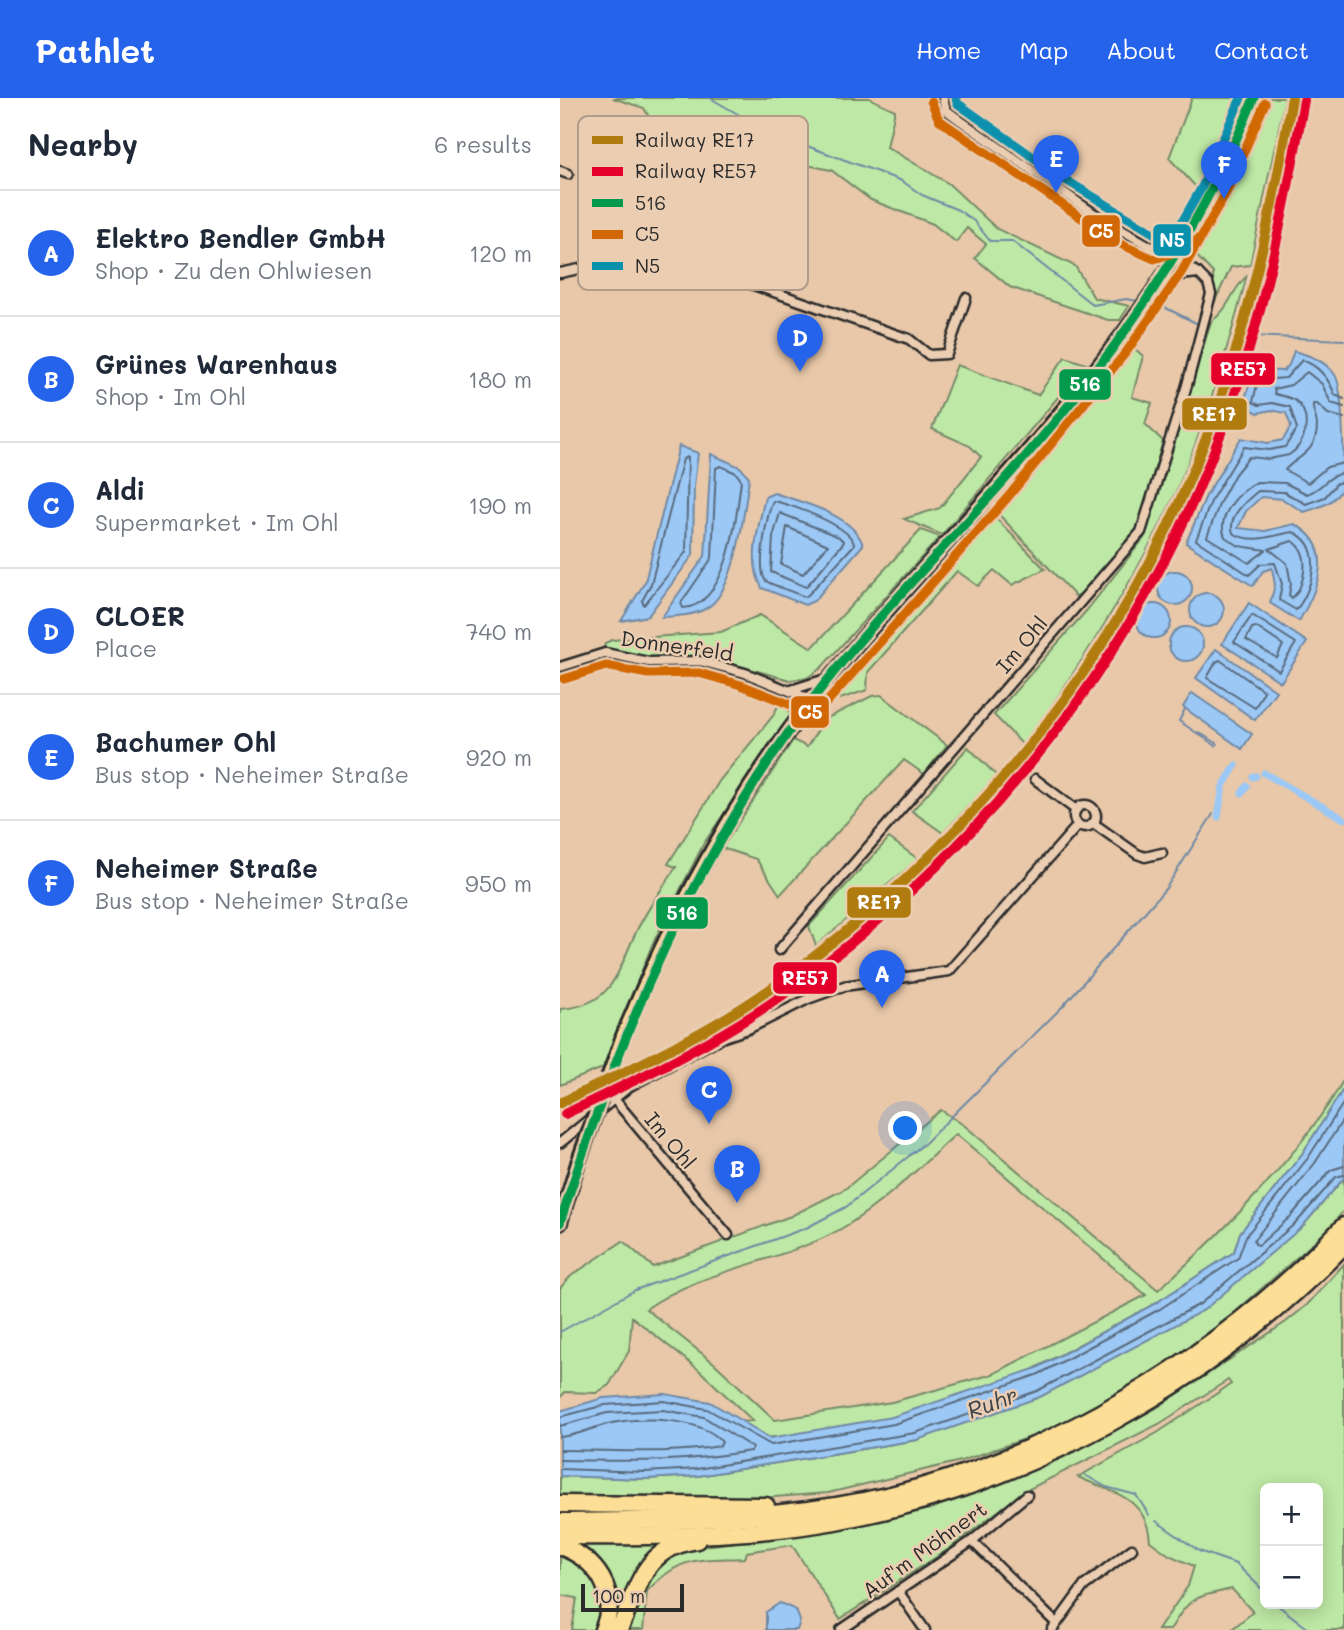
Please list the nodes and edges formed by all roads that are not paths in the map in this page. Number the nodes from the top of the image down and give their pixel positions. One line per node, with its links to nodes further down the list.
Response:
1 (943, 98): 4 (street)
2 (1254, 98): 3 (main road)
3 (1191, 231): 4 (street); 5 (main road)
4 (1154, 247): 5 (street)
5 (1175, 259): 7 (street); 9 (main road)
6 (578, 269): 8 (street)
7 (1198, 272): 9 (street); 21 (street, Im Ohl)
8 (560, 273)
9 (1156, 288): 13 (main road)
10 (768, 290): 11 (street)
11 (966, 298)
12 (560, 667): 14 (street, Donnerfeld)
13 (831, 676): 14 (street); 15 (main road)
14 (788, 690): 15 (street, Donnerfeld)
15 (812, 700): 24 (main road, bridge)
16 (1035, 779): 17 (street)
17 (1076, 810): 18 (street); 19 (street)
18 (1093, 823): 19 (street); 20 (street)
19 (1078, 825): 22 (street)
20 (1162, 853)
21 (779, 950)
22 (614, 1099): 23 (street); 26 (street, Im Ohl)
23 (560, 1143)
24 (560, 1223)
25 (1344, 1226): 30 (highway)
26 (728, 1236)
27 (1344, 1245): 32 (highway)
28 (1027, 1495): 34 (street, Auf'm Möhnert)
29 (560, 1504): 30 (highway)
30 (832, 1506): 31 (highway)
31 (560, 1522)
32 (755, 1531): 33 (highway); 40 (highway)
33 (560, 1536)
34 (972, 1541): 37 (street, Auf'm Möhnert); 38 (street)
35 (560, 1546): 39 (highway)
36 (1132, 1549): 38 (street)
37 (898, 1591): 41 (street, Auf'm Möhnert); 42 (street)
38 (1054, 1626)
39 (603, 1630)
40 (619, 1630)
41 (841, 1630)
42 (925, 1630)

